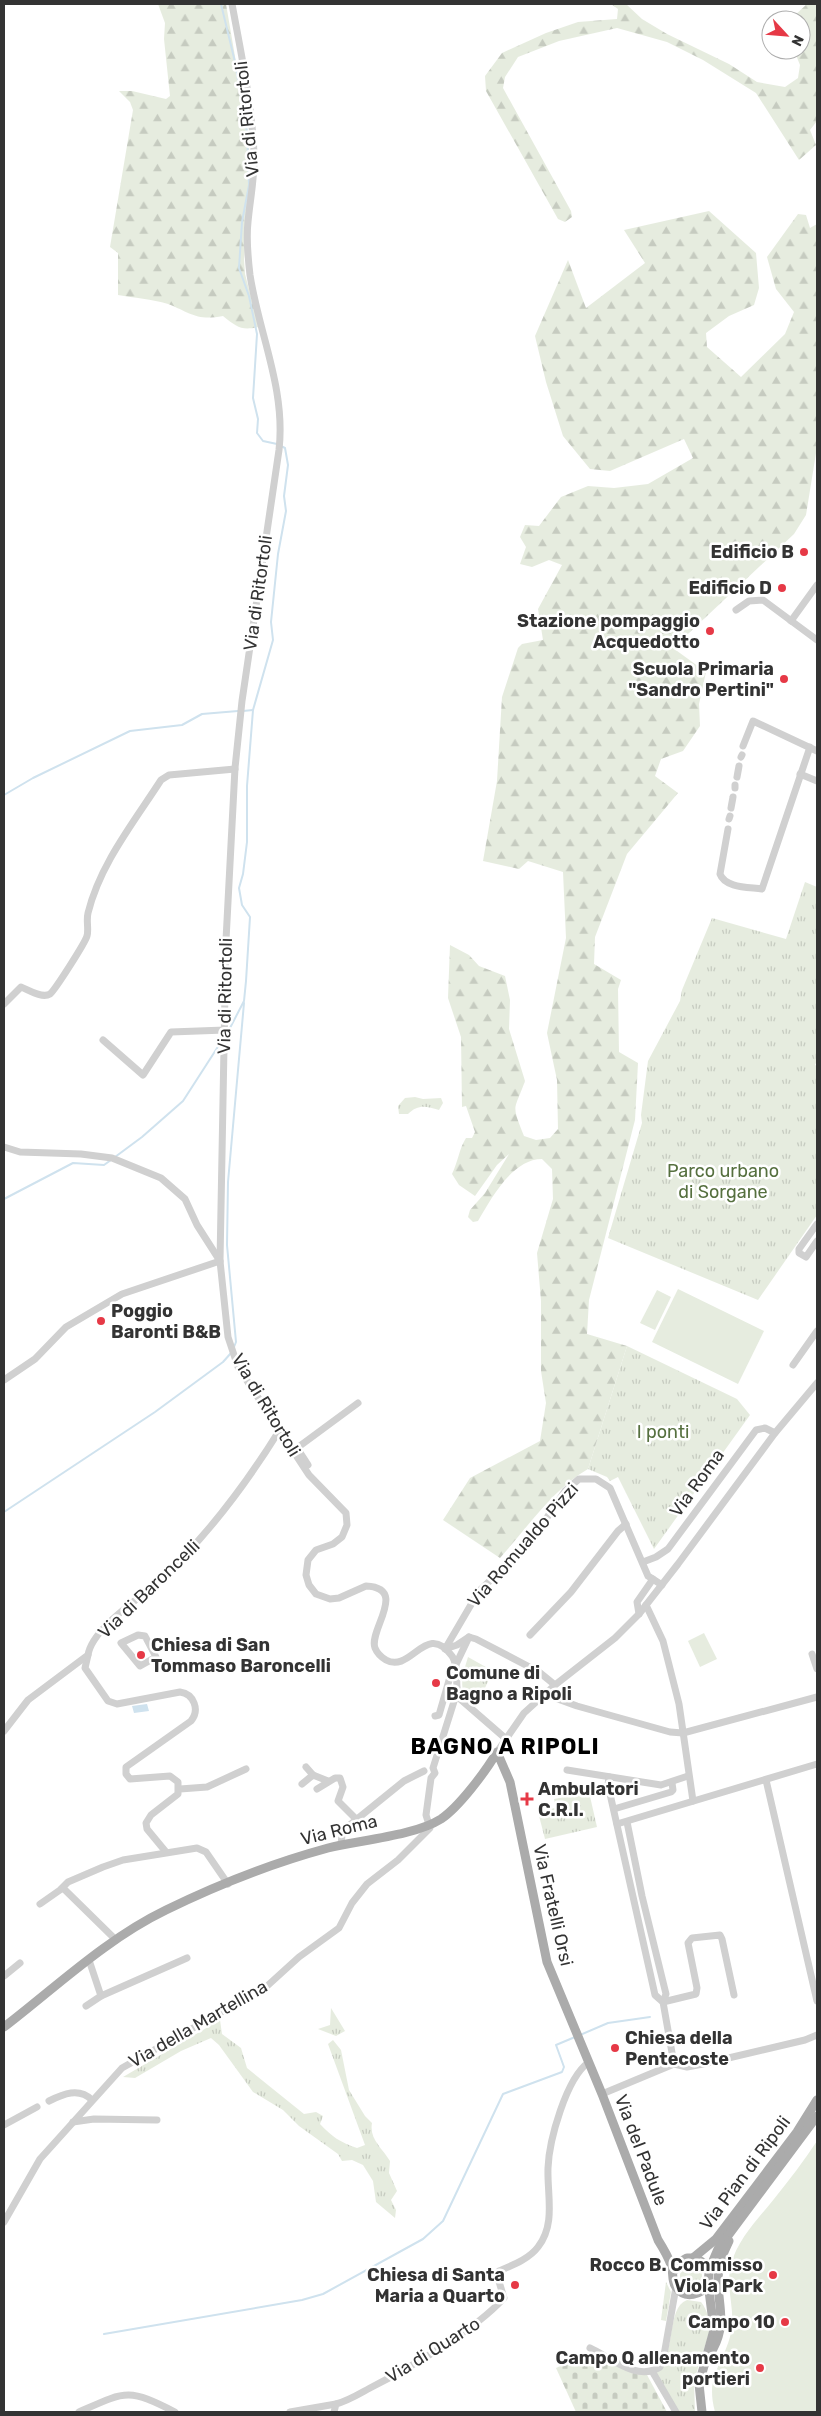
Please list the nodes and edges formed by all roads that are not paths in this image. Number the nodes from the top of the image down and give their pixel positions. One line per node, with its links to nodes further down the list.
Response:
1 (232, 4): 10 (street, Via di Ritortoli)
2 (817, 585): 4 (street)
3 (736, 610): 4 (street)
4 (791, 620): 5 (street)
5 (817, 640)
6 (743, 746): 7 (street)
7 (810, 747): 8 (street); 11 (street)
8 (817, 751)
9 (739, 766): 12 (street)
10 (235, 769): 17 (street); 18 (street, Via di Ritortoli)
11 (800, 774): 13 (street); 16 (street)
12 (737, 777)
13 (817, 781)
14 (733, 797): 15 (street)
15 (731, 808)
16 (728, 829)
17 (4, 1004)
18 (225, 1030): 19 (street); 23 (street, Via di Ritortoli)
19 (103, 1040)
20 (4, 1148): 23 (street)
21 (817, 1224): 22 (street)
22 (817, 1241)
23 (220, 1261): 26 (street); 29 (street, Via di Ritortoli)
24 (817, 1331): 25 (street)
25 (793, 1364)
26 (4, 1380)
27 (817, 1383): 30 (street, Via Roma)
28 (358, 1402): 31 (street)
29 (277, 1428): 31 (street, Via di Ritortoli); 43 (street, Via di Baroncelli)
30 (775, 1433): 33 (street, Via Roma); 35 (street, Via Roma)
31 (309, 1475): 41 (street, Via di Ritortoli)
32 (626, 1524): 33 (street, Via Romualdo Pizzi); 38 (street); 41 (street, Via Romualdo Pizzi)
33 (643, 1562): 34 (street, Via Romualdo Pizzi)
34 (653, 1579): 35 (street); 37 (street)
35 (662, 1585): 36 (street, Via Roma)
36 (646, 1605): 37 (street, Via Roma); 52 (street)
37 (639, 1614): 46 (street, Via Roma)
38 (530, 1635)
39 (469, 1637): 41 (street, Via di Ritortoli); 44 (street); 46 (street)
40 (122, 1643): 40 (street, Via di Baroncelli)
41 (445, 1649): 44 (street)
42 (812, 1654): 45 (street)
43 (88, 1655): 51 (street, Via di Baroncelli); 69 (street)
44 (456, 1666): 47 (street); 50 (street)
45 (817, 1669)
46 (555, 1684): 48 (street, Via Roma)
47 (457, 1692): 53 (street); 57 (street)
48 (544, 1694): 52 (street); 53 (street, Via Roma)
49 (817, 1697): 52 (street)
50 (435, 1716)
51 (4, 1731)
52 (683, 1733): 62 (street)
53 (505, 1738): 54 (street, Via Roma)
54 (497, 1752): 75 (main road, Via Roma); 95 (main road, Via Fratelli Orsi)
55 (817, 1764): 65 (street)
56 (306, 1767): 61 (street)
57 (433, 1768): 60 (street); 64 (street)
58 (246, 1769): 69 (street)
59 (567, 1770): 63 (street)
60 (424, 1771): 64 (street); 73 (street)
61 (313, 1775): 66 (street); 68 (street)
62 (688, 1776): 67 (street); 71 (street)
63 (609, 1777): 67 (street); 72 (street)
64 (431, 1778): 75 (street)
65 (766, 1780): 71 (street); 90 (street)
66 (328, 1781): 70 (street); 73 (street)
67 (672, 1783): 72 (street)
68 (302, 1784)
69 (180, 1789): 78 (street)
70 (317, 1789)
71 (693, 1801): 74 (street)
72 (614, 1809): 76 (street)
73 (356, 1819): 77 (street)
74 (627, 1822): 76 (street); 81 (street)
75 (428, 1824): 77 (main road, Via Roma); 98 (street, Via della Martellina)
76 (618, 1824): 81 (street)
77 (341, 1845): 79 (main road, Via Roma)
78 (166, 1852): 79 (street); 80 (street)
79 (228, 1884): 83 (main road, Via Roma)
80 (62, 1888): 82 (street); 83 (street)
81 (638, 1897): 91 (street); 91 (street)
82 (40, 1904)
83 (116, 1940): 85 (main road, Via Roma)
84 (187, 1958): 89 (street)
85 (89, 1960): 89 (street); 93 (main road, Via Roma)
86 (20, 1963): 87 (street)
87 (4, 1976)
88 (734, 1995): 91 (street)
89 (101, 1996): 92 (street)
90 (817, 2001)
91 (663, 2002): 96 (street)
92 (86, 2006)
93 (4, 2027)
94 (817, 2035): 96 (street)
95 (589, 2062): 97 (main road, Via del Padule); 121 (street, Via di Quarto)
96 (674, 2064): 97 (street)
97 (602, 2094): 108 (main road, Via del Padule)
98 (92, 2100): 100 (street); 104 (street, Via della Martellina)
99 (817, 2100): 109 (main road, Via Pian di Ripoli)
100 (48, 2101)
101 (37, 2107): 105 (street)
102 (817, 2116): 107 (main road, Via Pian di Ripoli)
103 (157, 2120): 104 (street)
104 (72, 2122): 106 (street, Via della Martellina)
105 (4, 2125)
106 (4, 2222)
107 (735, 2228): 111 (main road, Via Pian di Ripoli); 119 (main road, Via Pian di Ripoli)
108 (664, 2249): 110 (main road); 112 (main road, Via del Padule)
109 (693, 2258): 110 (main road); 111 (main road)
110 (682, 2260): 112 (main road)
111 (709, 2270): 113 (main road)
112 (673, 2272): 114 (main road, Via del Padule)
113 (708, 2283): 115 (main road, Via del Padule); 116 (main road)
114 (676, 2287): 115 (main road); 117 (street, Via del Padule)
115 (690, 2294): 116 (main road); 117 (street, Via del Padule)
116 (712, 2310): 119 (main road)
117 (671, 2320): 120 (street, Via del Padule)
118 (590, 2348): 120 (street)
119 (706, 2362): 127 (main road)
120 (650, 2371): 126 (street)
121 (336, 2404): 124 (street); 125 (street)
122 (79, 2412): 123 (street)
123 (175, 2412)
124 (290, 2412)
125 (334, 2412)
126 (676, 2412)
127 (702, 2412)

